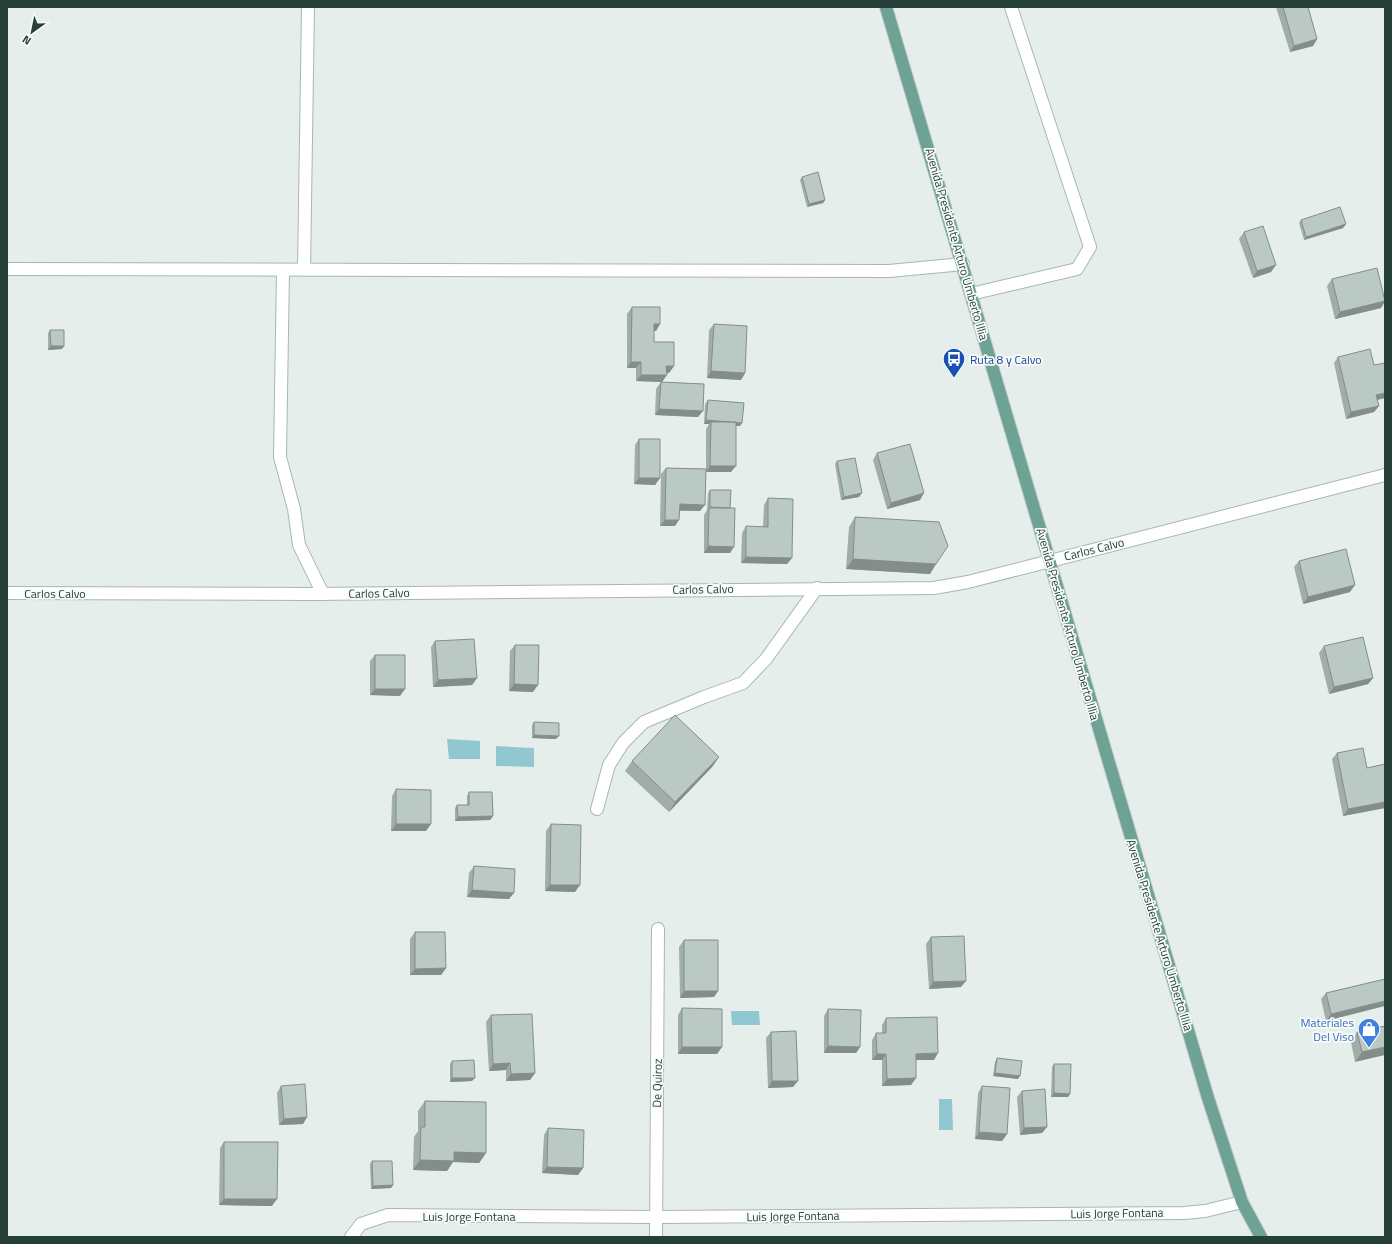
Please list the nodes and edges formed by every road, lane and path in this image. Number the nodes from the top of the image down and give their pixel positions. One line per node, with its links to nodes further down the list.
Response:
1 (308, 7): 7 (street)
2 (886, 7): 4 (main road, Avenida Presidente Arturo Umberto Illia)
3 (1012, 7): 8 (street)
4 (963, 264): 7 (street); 8 (main road, Avenida Presidente Arturo Umberto Illia)
5 (7, 269): 6 (street)
6 (284, 270): 7 (street); 13 (street)
7 (304, 270)
8 (971, 294): 10 (main road, Avenida Presidente Arturo Umberto Illia)
9 (1385, 475): 10 (street, Carlos Calvo)
10 (1049, 560): 11 (street, Carlos Calvo); 16 (main road, Avenida Presidente Arturo Umberto Illia)
11 (817, 588): 13 (street, Carlos Calvo); 14 (street)
12 (7, 593): 13 (street, Carlos Calvo)
13 (323, 594)
14 (597, 809)
15 (658, 929): 17 (street, De Quiroz)
16 (1242, 1202): 17 (street, Luis Jorge Fontana); 20 (main road, Avenida Presidente Arturo Umberto Illia)
17 (656, 1217): 18 (street, Luis Jorge Fontana); 19 (street, De Quiroz)
18 (351, 1237)
19 (656, 1237)
20 (1261, 1237)

